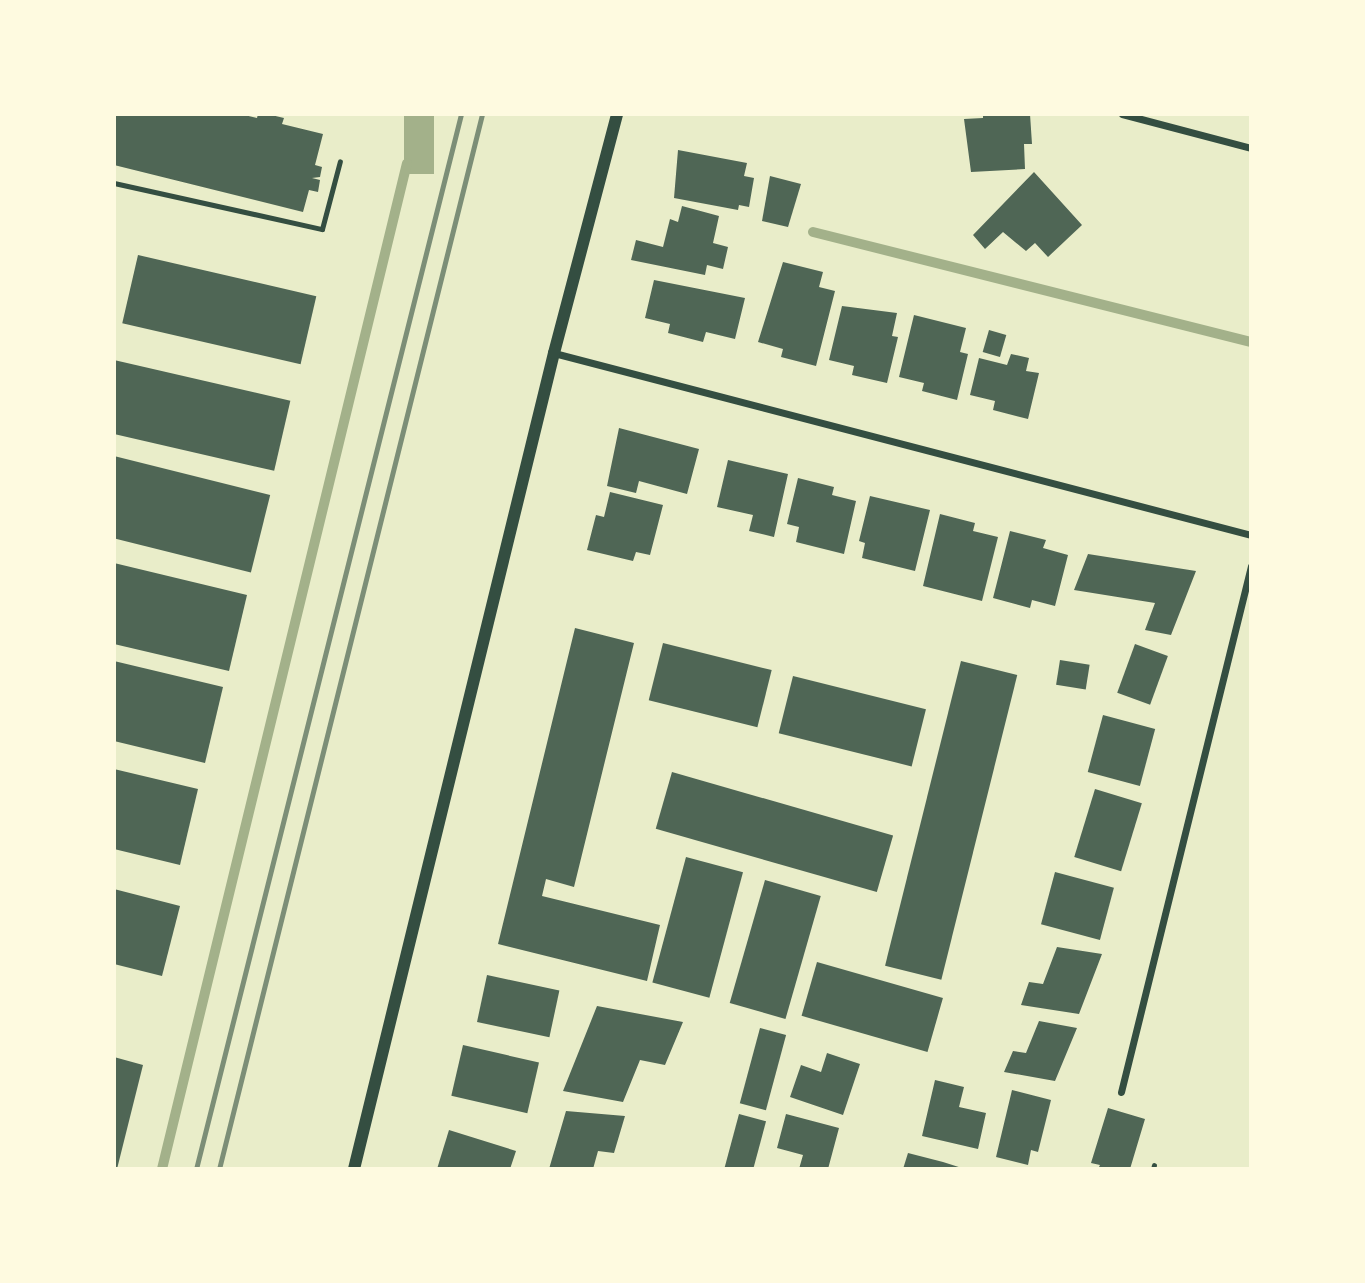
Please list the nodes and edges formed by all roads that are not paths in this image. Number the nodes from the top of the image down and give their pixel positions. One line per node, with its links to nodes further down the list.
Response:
1 (617, 114): 6 (street)
2 (1122, 115): 3 (street)
3 (1251, 148)
4 (340, 161): 5 (lane)
5 (114, 183)
6 (554, 354): 7 (street); 10 (street)
7 (1251, 535)
8 (1251, 566): 9 (street)
9 (1121, 1092)
10 (354, 1169)

